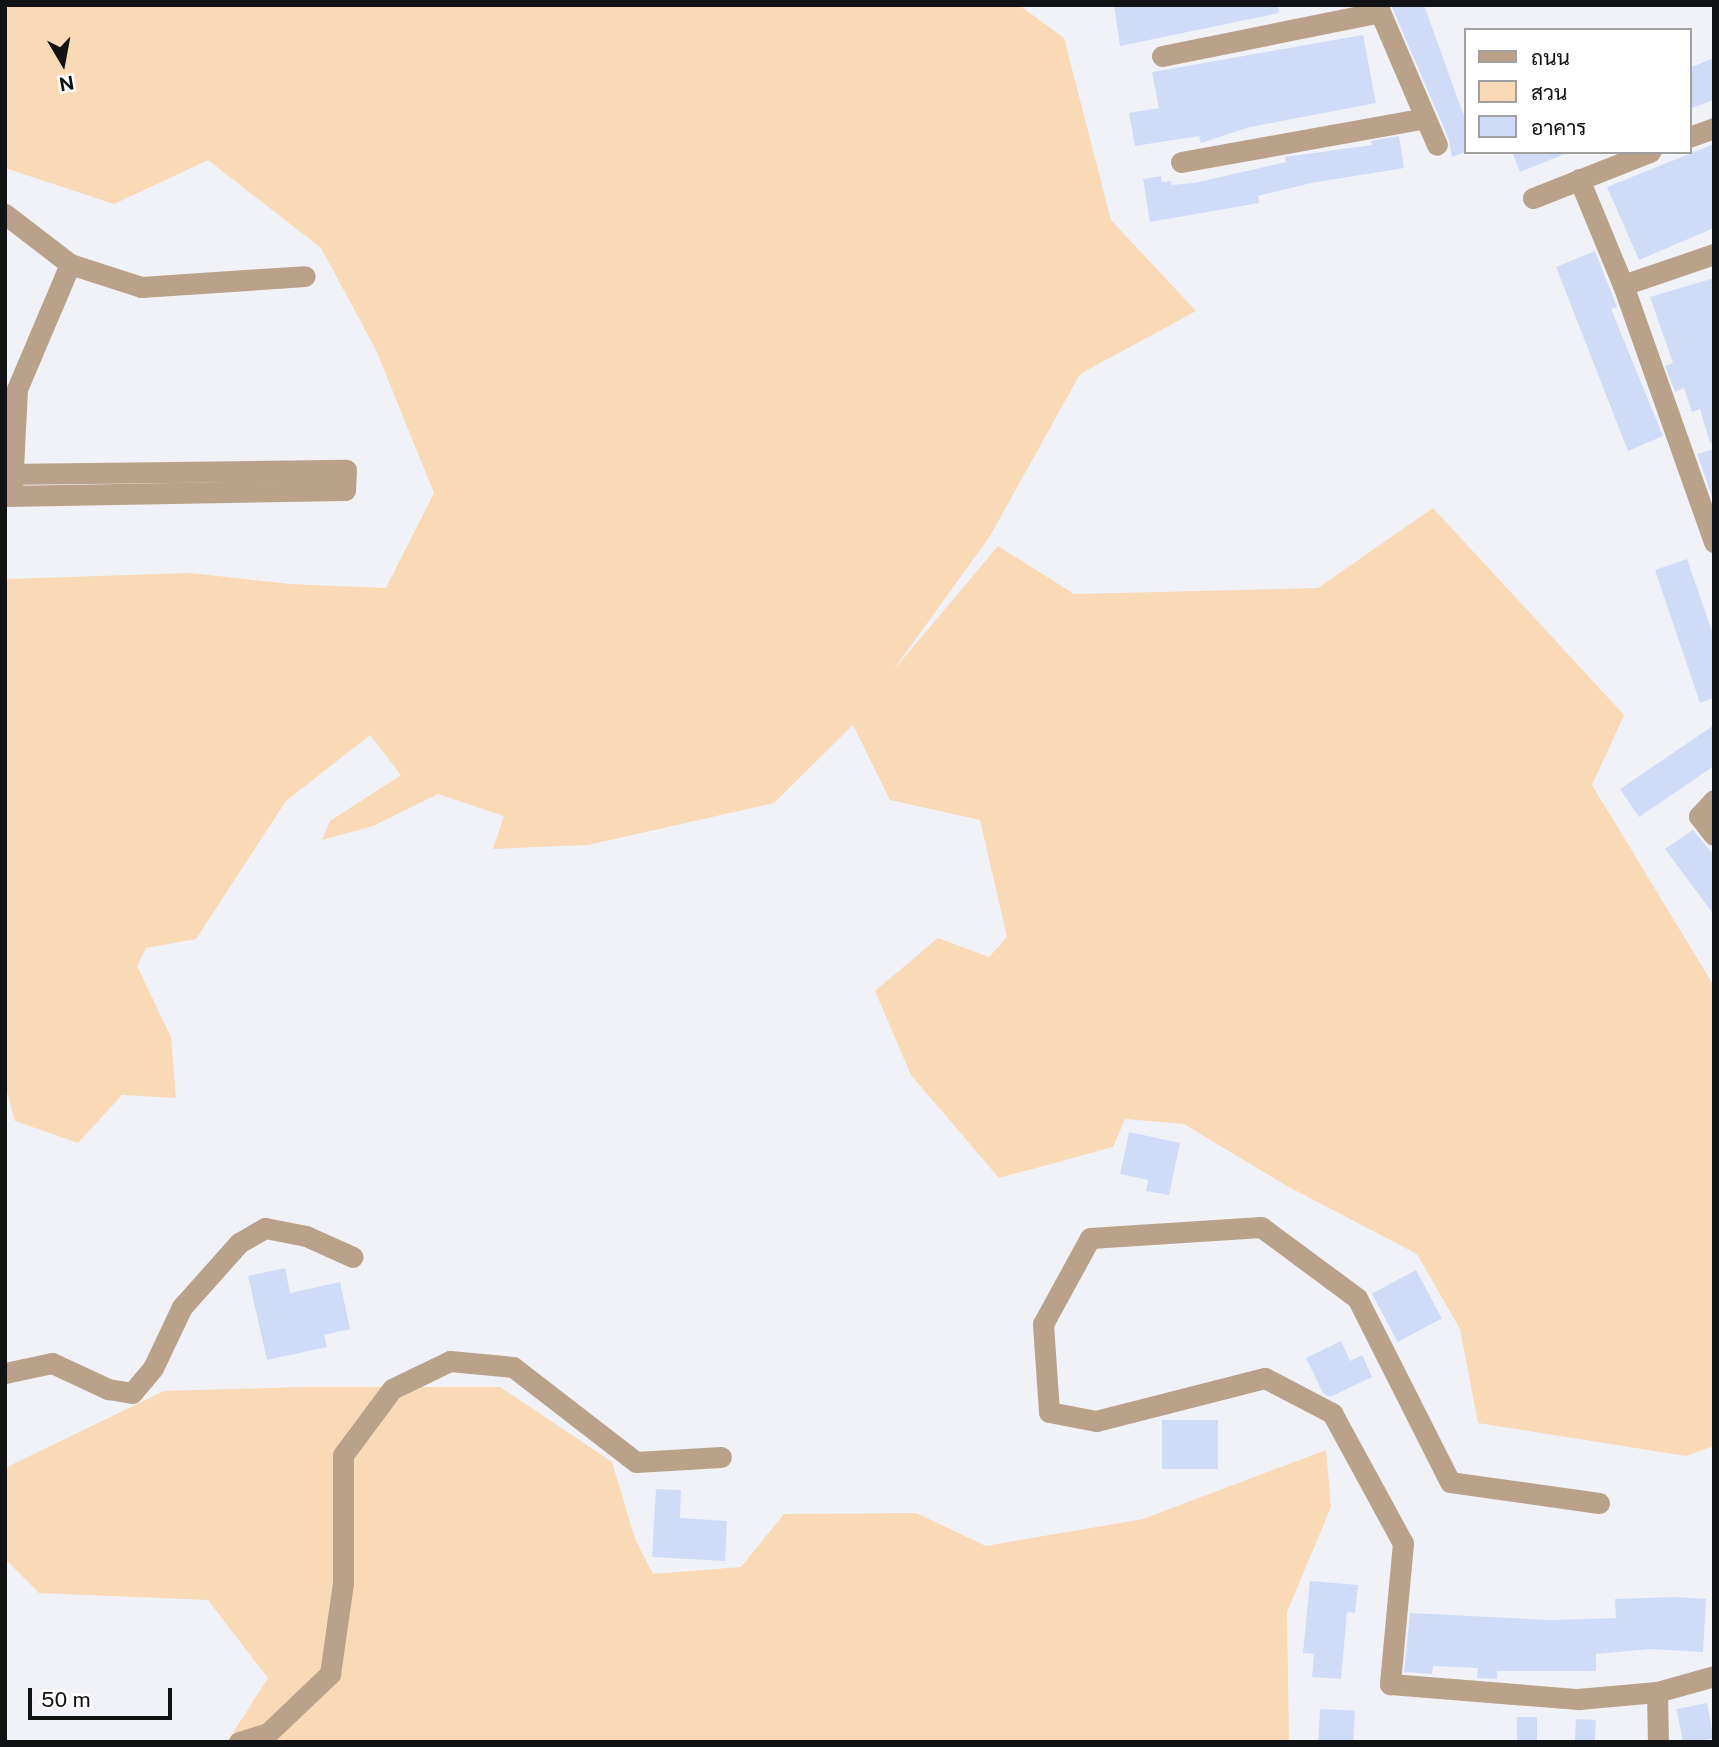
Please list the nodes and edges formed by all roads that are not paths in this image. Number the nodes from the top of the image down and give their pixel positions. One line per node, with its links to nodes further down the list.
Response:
1 (1378, 9): 2 (street); 3 (street)
2 (1162, 56)
3 (1425, 118): 6 (street); 8 (street)
4 (1714, 128): 5 (street)
5 (1691, 136)
6 (1437, 145)
7 (1645, 154): 9 (street)
8 (1181, 162)
9 (1579, 179): 10 (street); 15 (street)
10 (1533, 198)
11 (5, 214): 13 (street)
12 (1714, 254): 15 (street)
13 (71, 264): 14 (street); 16 (street)
14 (305, 276)
15 (1623, 285): 18 (street)
16 (9, 474): 17 (street); 17 (street)
17 (8, 496)
18 (1714, 542)
19 (1714, 800): 20 (street)
20 (1714, 835)
21 (354, 1257): 22 (street)
22 (5, 1373)
23 (721, 1457): 27 (street)
24 (1599, 1503): 26 (street)
25 (1714, 1676): 26 (street)
26 (1657, 1692): 28 (street)
27 (239, 1742)
28 (1658, 1742)

